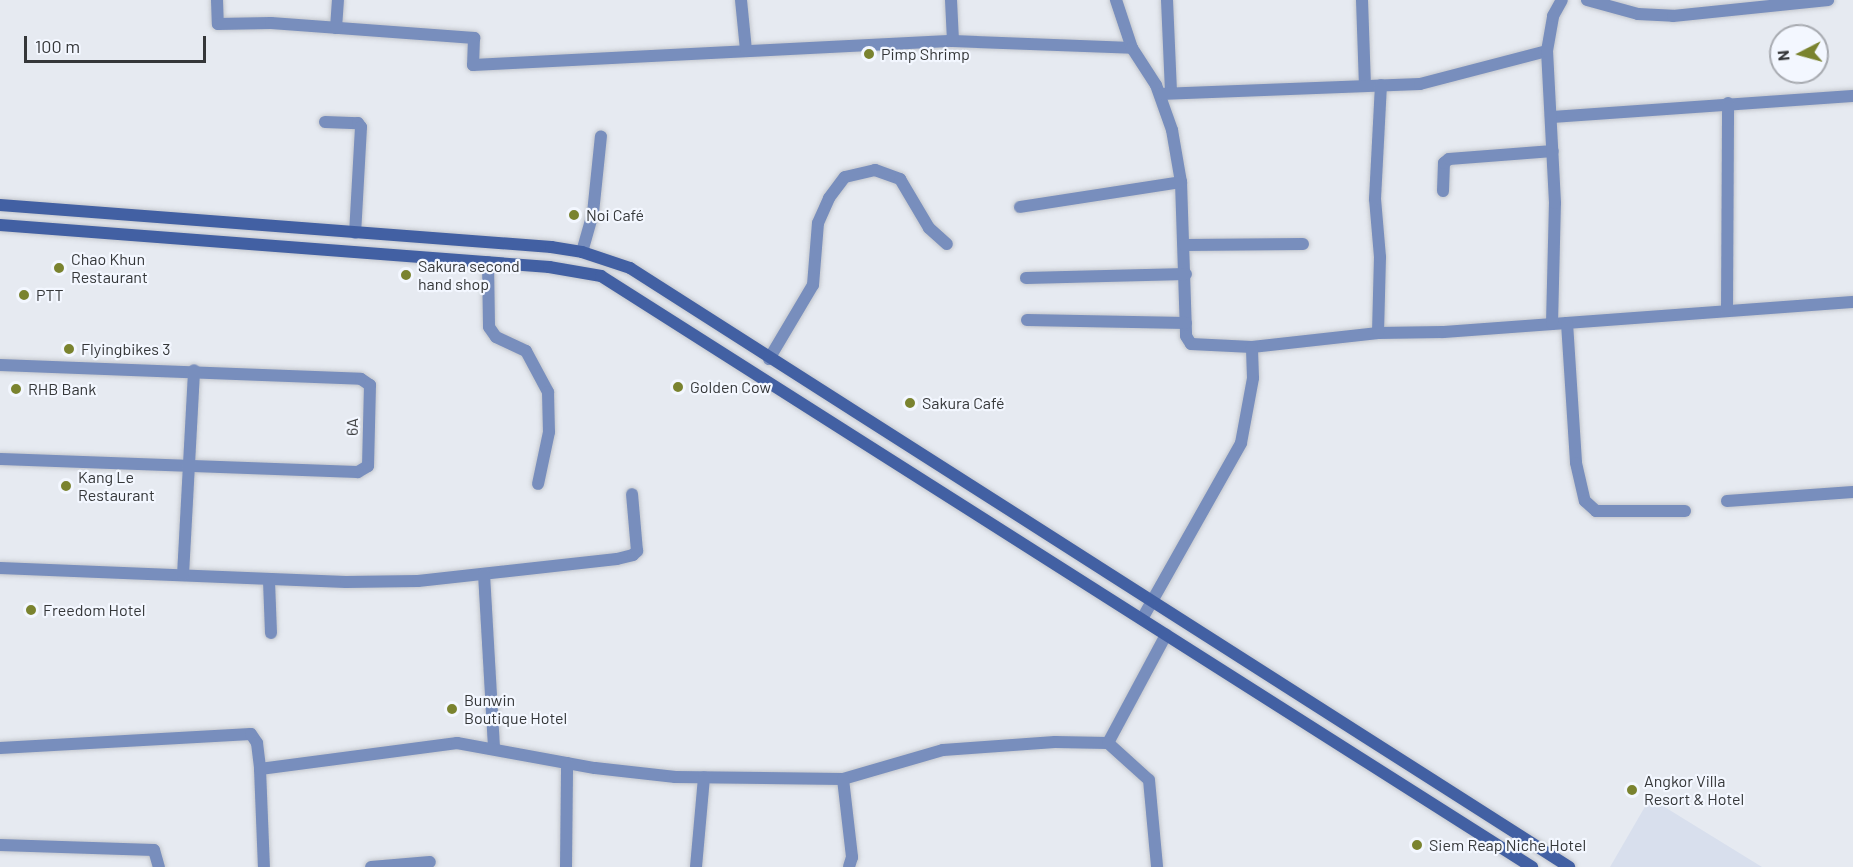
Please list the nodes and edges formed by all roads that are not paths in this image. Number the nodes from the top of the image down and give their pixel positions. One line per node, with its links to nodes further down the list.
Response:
1 (217, 0): 11 (street)
2 (338, 0): 11 (street)
3 (741, 0): 14 (street)
4 (951, 0): 12 (street)
5 (1116, 0): 13 (street)
6 (1167, 0): 18 (street)
7 (1362, 0): 16 (street)
8 (1562, 0): 15 (street)
9 (1828, 0): 10 (street)
10 (1592, 1)
11 (336, 28): 14 (street)
12 (953, 40): 13 (street); 14 (street)
13 (1132, 48): 18 (street)
14 (746, 50)
15 (1546, 51): 17 (street); 21 (street)
16 (1365, 84): 17 (street); 18 (street)
17 (1381, 85): 44 (street)
18 (1166, 93): 25 (street)
19 (1853, 96): 20 (street)
20 (1728, 103): 21 (street); 39 (street)
21 (1551, 117): 24 (street)
22 (325, 122): 30 (street)
23 (601, 136): 34 (street)
24 (1553, 151): 26 (street); 43 (street)
25 (1181, 182): 28 (street); 33 (street)
26 (1443, 191)
27 (0, 205): 30 (main road)
28 (1020, 207)
29 (0, 225): 35 (main road)
30 (355, 233): 34 (main road)
31 (947, 244): 46 (street)
32 (1303, 244): 33 (street)
33 (1185, 245): 36 (street)
34 (582, 252): 46 (main road)
35 (488, 262): 51 (street); 61 (main road)
36 (1186, 273): 37 (street); 41 (street)
37 (1026, 278)
38 (1853, 302): 39 (street)
39 (1727, 311): 42 (street)
40 (1027, 320): 41 (street)
41 (1186, 323): 45 (street)
42 (1567, 323): 43 (street); 55 (street)
43 (1552, 324): 44 (street)
44 (1378, 333): 45 (street)
45 (1252, 347): 60 (street)
46 (769, 359): 60 (main road)
47 (0, 365): 48 (street, 6A)
48 (194, 370): 50 (street); 50 (street, 6A)
49 (0, 459): 50 (street, 6A)
50 (188, 467): 57 (street)
51 (538, 484)
52 (1853, 492): 54 (street)
53 (632, 494): 58 (street)
54 (1727, 501)
55 (1685, 511)
56 (0, 568): 57 (street)
57 (183, 574): 59 (street)
58 (484, 574): 59 (street); 66 (street)
59 (269, 581): 62 (street)
60 (1152, 602): 61 (street); 81 (main road)
61 (1142, 619): 63 (main road)
62 (270, 633)
63 (1166, 635): 64 (street); 80 (main road)
64 (1108, 743): 70 (street); 79 (street)
65 (0, 748): 68 (street)
66 (494, 748): 67 (street); 68 (street)
67 (567, 763): 69 (street); 76 (street)
68 (260, 769): 74 (street)
69 (704, 777): 70 (street); 77 (street)
70 (843, 779): 78 (street)
71 (0, 845): 73 (street)
72 (430, 862): 75 (street)
73 (159, 867)
74 (264, 867)
75 (371, 867)
76 (566, 867)
77 (696, 867)
78 (849, 867)
79 (1157, 867)
80 (1532, 867)
81 (1569, 867)

